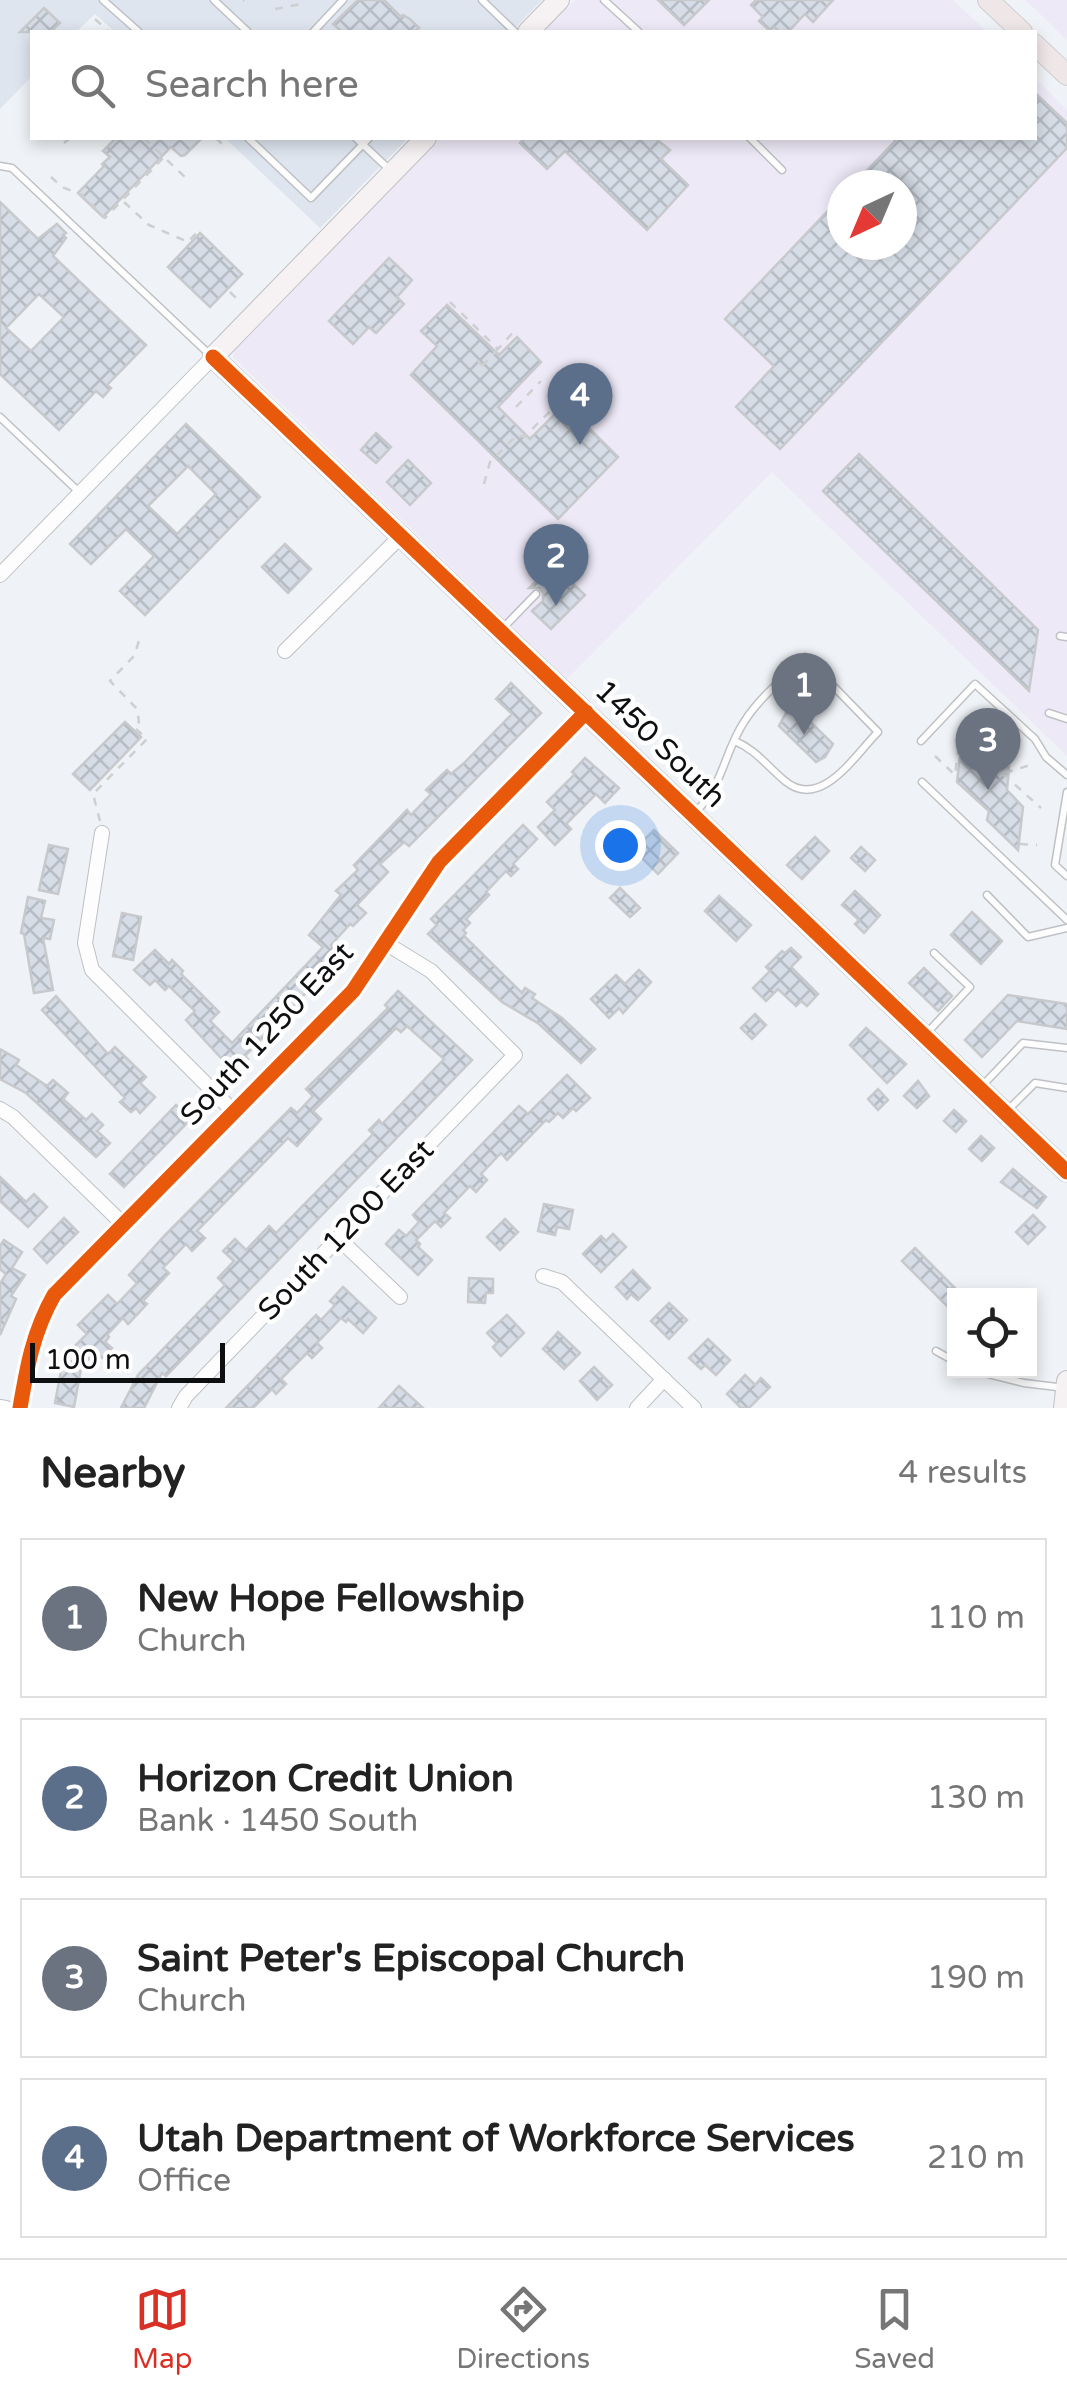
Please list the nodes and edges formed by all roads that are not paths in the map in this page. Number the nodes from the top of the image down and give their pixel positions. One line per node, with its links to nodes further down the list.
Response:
1 (103, 0): 8 (lane)
2 (214, 0): 9 (lane)
3 (343, 0): 10 (lane)
4 (482, 0): 11 (lane)
5 (559, 0): 12 (street)
6 (604, 0): 13 (lane)
7 (988, 0): 14 (main road)
8 (137, 30)
9 (246, 30)
10 (315, 30)
11 (513, 30)
12 (530, 30)
13 (637, 30)
14 (1020, 30)
15 (1037, 47): 16 (main road)
16 (1067, 75)
17 (250, 140): 18 (lane)
18 (362, 140): 23 (lane)
19 (424, 140): 23 (street)
20 (752, 140): 22 (lane)
21 (0, 166): 24 (lane)
22 (782, 170)
23 (392, 172): 24 (street)
24 (213, 357): 26 (street); 27 (street, 1450 South)
25 (0, 417): 26 (lane)
26 (80, 492): 29 (street)
27 (401, 536): 32 (street, 1450 South); 33 (street)
28 (583, 546): 30 (lane)
29 (0, 575)
30 (549, 581)
31 (536, 594): 32 (lane)
32 (500, 631): 34 (street, 1450 South)
33 (285, 650)
34 (586, 712): 42 (street, 1450 South); 48 (street, South 1250 East)
35 (1049, 713): 36 (lane)
36 (1067, 720)
37 (735, 742): 37 (lane); 42 (lane)
38 (920, 742): 39 (lane)
39 (1067, 776)
40 (922, 782): 46 (lane)
41 (1067, 792): 44 (lane)
42 (694, 814): 50 (street, 1450 South)
43 (102, 832): 55 (street)
44 (1067, 876)
45 (987, 895): 47 (lane)
46 (1067, 920)
47 (1067, 928)
48 (387, 944): 55 (street, South 1250 East); 59 (street, South 1200 East)
49 (934, 953): 50 (lane)
50 (925, 1035): 52 (street, 1450 South)
51 (1067, 1048): 52 (lane)
52 (980, 1088): 56 (street, 1450 South)
53 (1067, 1088): 56 (lane)
54 (0, 1110): 58 (street)
55 (234, 1112): 58 (street, South 1250 East)
56 (1006, 1112): 57 (street, 1450 South)
57 (1067, 1172)
58 (124, 1225): 67 (street, South 1250 East)
59 (338, 1238): 61 (street); 68 (street, South 1200 East)
60 (543, 1276): 65 (street)
61 (400, 1297)
62 (936, 1351): 63 (lane)
63 (947, 1357)
64 (1004, 1378): 66 (lane)
65 (664, 1379): 69 (street); 70 (street)
66 (1067, 1385): 71 (street)
67 (20, 1408)
68 (179, 1408)
69 (637, 1408)
70 (694, 1408)
71 (1064, 1408)

